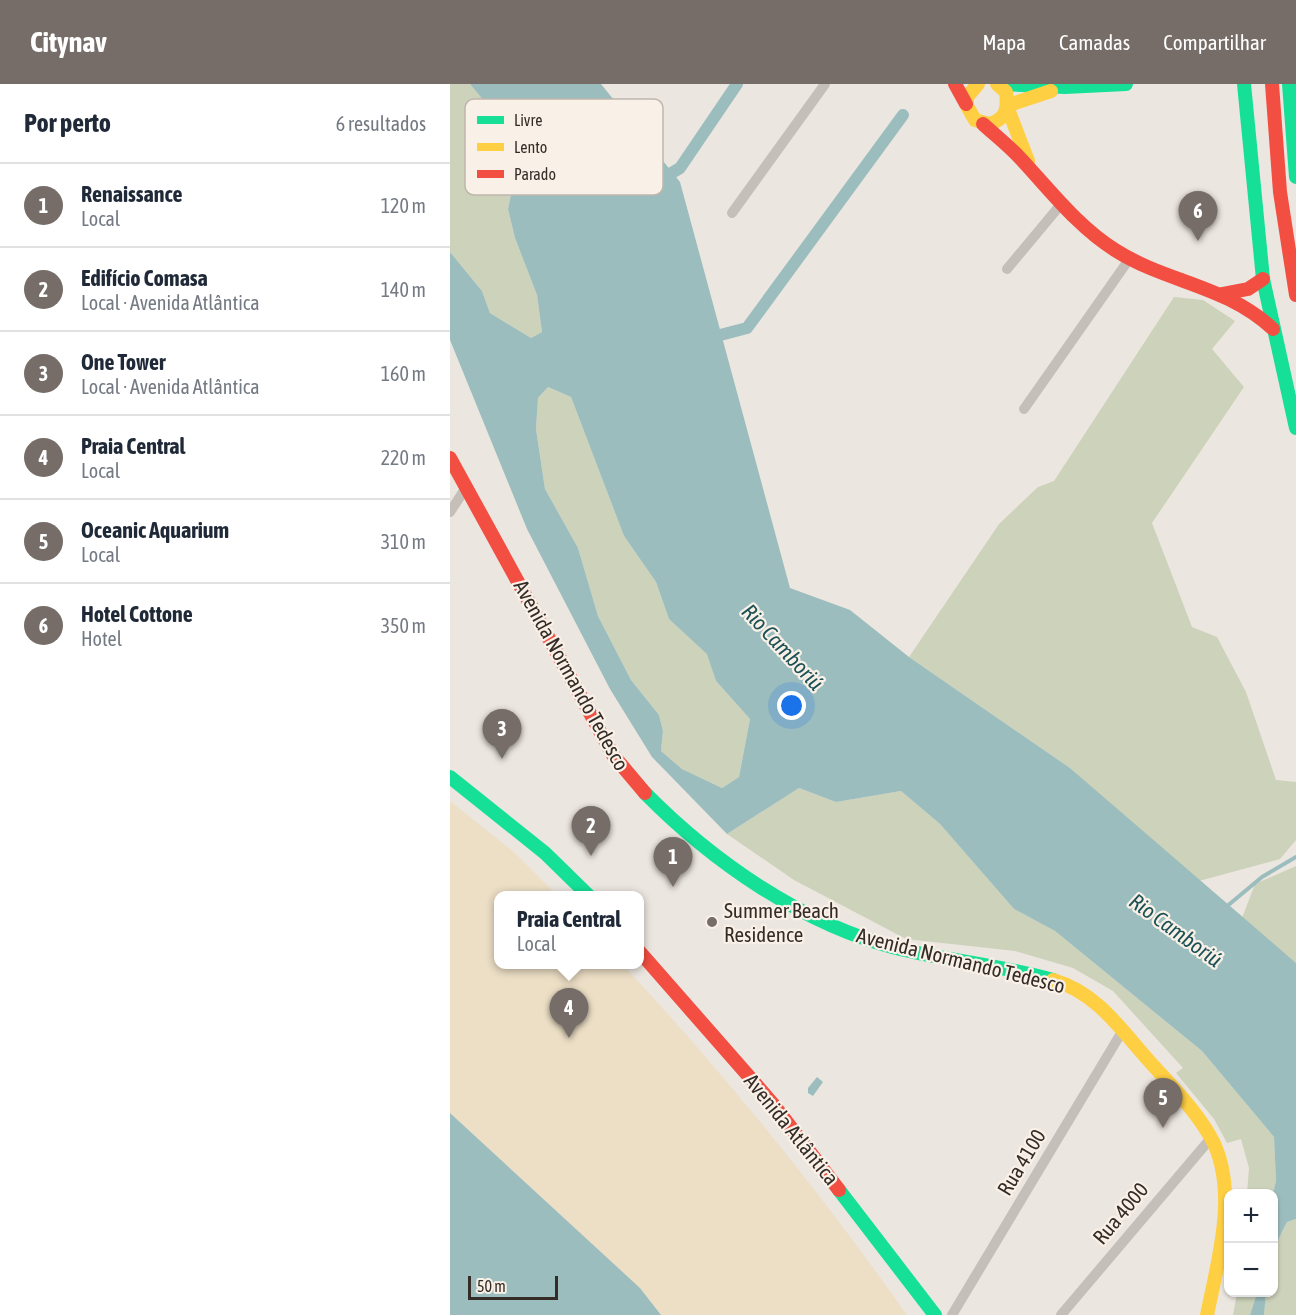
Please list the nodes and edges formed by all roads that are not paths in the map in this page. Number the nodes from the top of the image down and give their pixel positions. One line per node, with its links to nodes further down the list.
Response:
1 (825, 84): 18 (street)
2 (955, 84): 12 (main road)
3 (978, 84): 12 (main road)
4 (997, 84): 13 (main road)
5 (1002, 84): 11 (main road)
6 (1119, 84): 7 (main road); 11 (main road)
7 (1126, 84)
8 (1244, 84): 21 (main road)
9 (1272, 84): 23 (main road)
10 (1289, 84): 16 (main road)
11 (1065, 87): 13 (main road)
12 (966, 104): 14 (main road)
13 (1009, 107): 14 (main road); 15 (main road)
14 (982, 124): 15 (main road)
15 (1033, 172): 17 (main road)
16 (1296, 177)
17 (1062, 203): 19 (main road); 20 (street)
18 (732, 213)
19 (1130, 258): 22 (main road); 25 (street)
20 (1007, 269)
21 (1263, 279): 22 (main road); 24 (main road)
22 (1222, 294): 24 (main road)
23 (1296, 295)
24 (1273, 329): 26 (main road)
25 (1024, 409)
26 (1296, 428)
27 (450, 458): 28 (main road, Avenida Normando Tedesco)
28 (467, 486): 29 (street); 33 (main road, Avenida Normando Tedesco)
29 (450, 512)
30 (450, 777): 31 (main road)
31 (584, 891)
32 (644, 957): 35 (main road, Avenida Atlântica)
33 (1123, 1030): 34 (main road, Avenida Normando Tedesco); 36 (street, Rua 4100)
34 (1210, 1138): 37 (street, Rua 4000); 38 (main road, Avenida Normando Tedesco)
35 (934, 1315)
36 (952, 1315)
37 (1061, 1315)
38 (1207, 1315)

